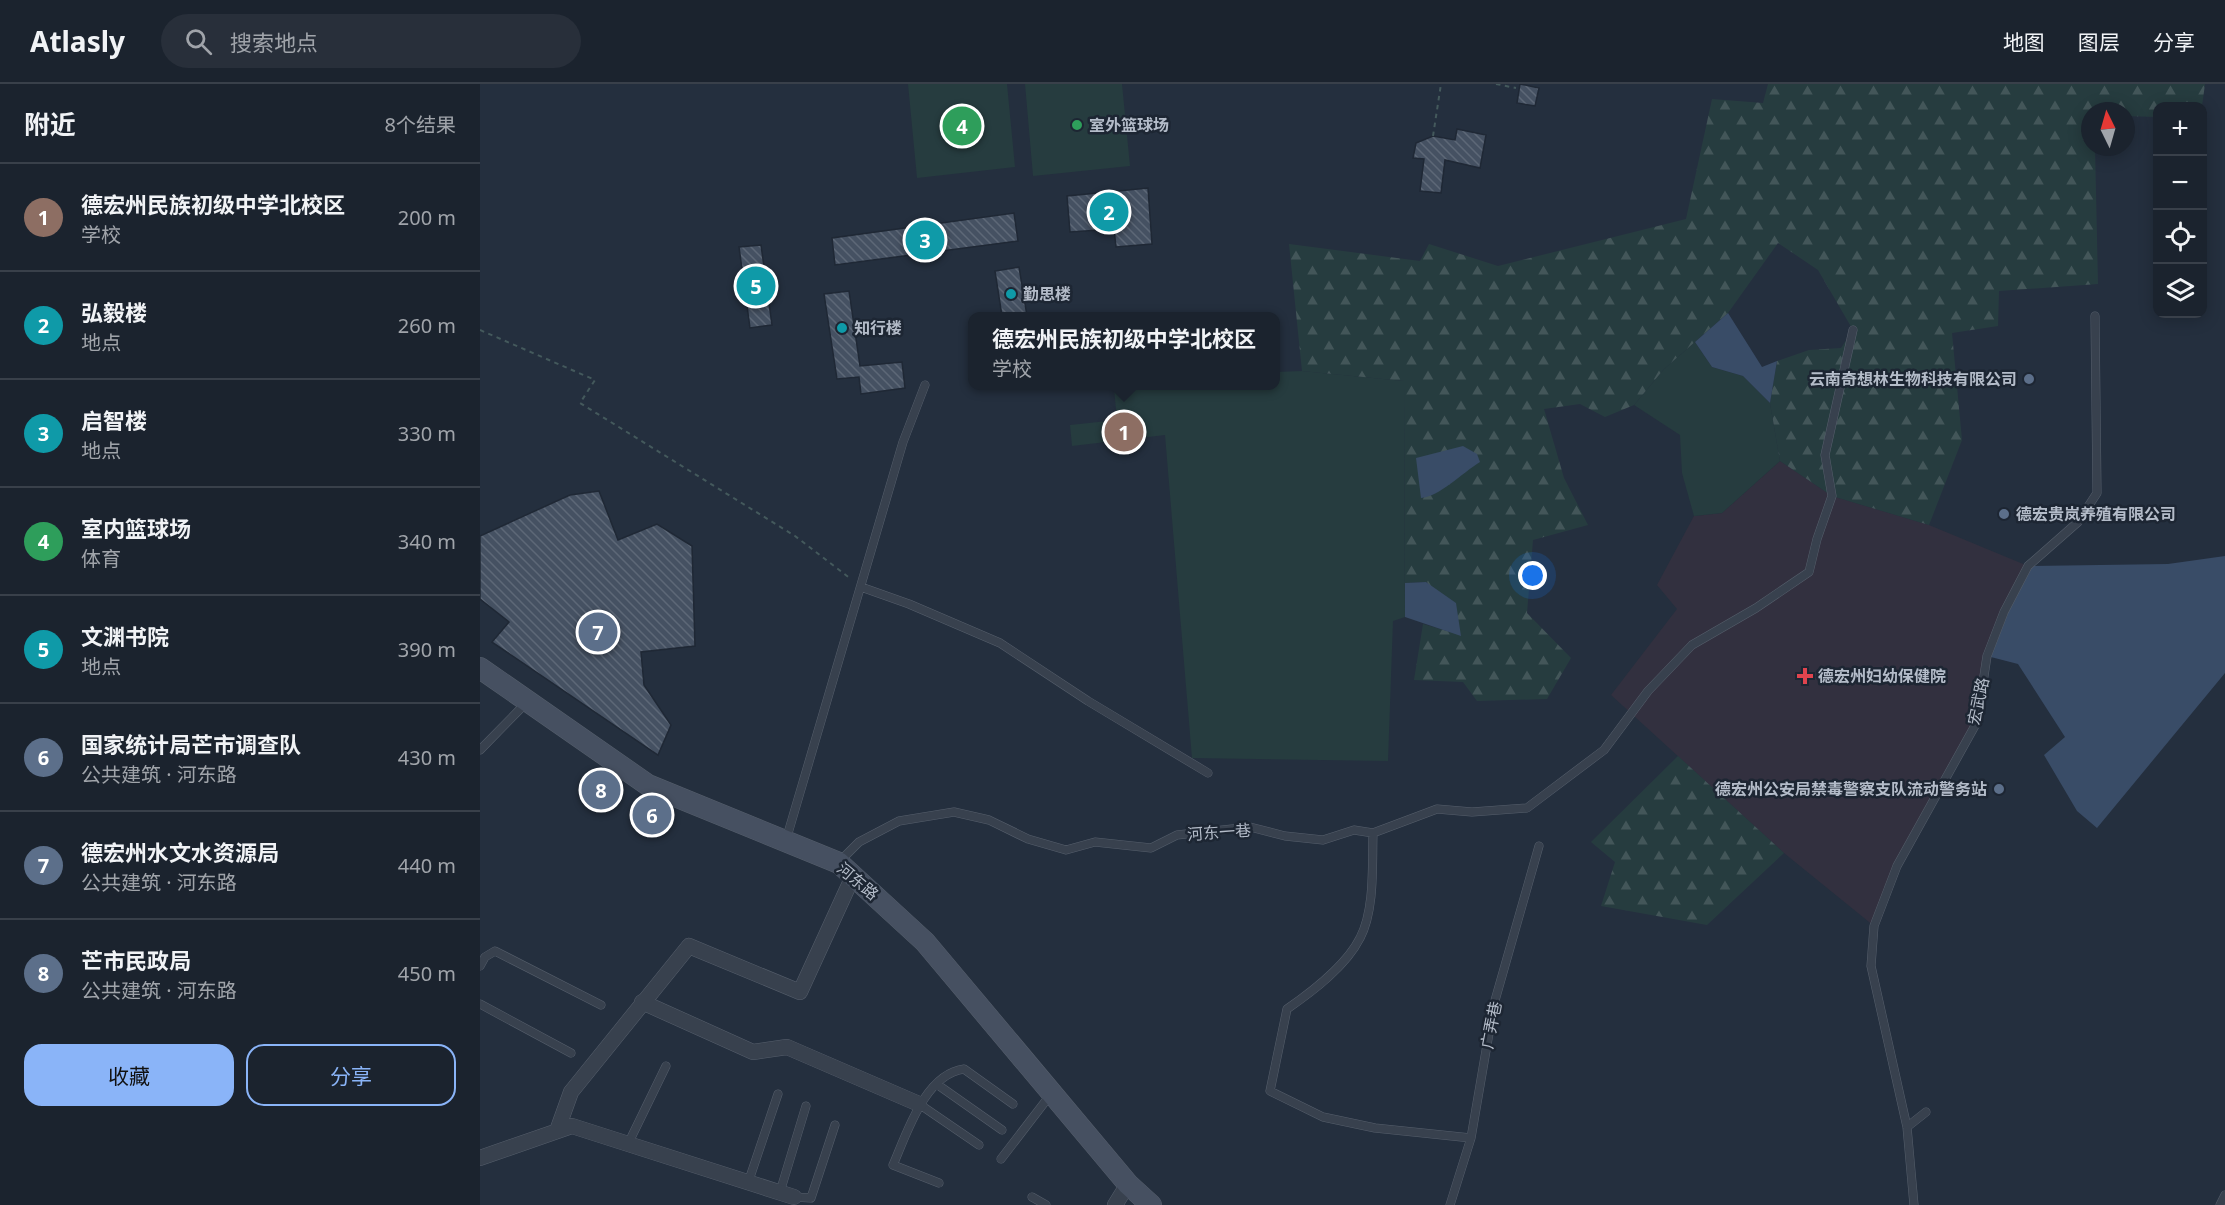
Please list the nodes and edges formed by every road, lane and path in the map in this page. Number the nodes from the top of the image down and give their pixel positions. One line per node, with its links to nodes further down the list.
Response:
1 (1441, 84): 4 (path)
2 (1497, 84): 3 (path)
3 (1516, 88)
4 (1433, 136)
5 (2095, 316): 32 (lane, 宏武路)
6 (480, 330): 9 (path)
7 (1853, 330): 14 (lane, 河东一巷)
8 (925, 385): 9 (lane)
9 (861, 587): 13 (lane); 15 (lane)
10 (480, 668): 11 (main road, 河东路)
11 (528, 701): 12 (lane); 15 (main road, 河东路)
12 (480, 750)
13 (1208, 773)
14 (1373, 832): 17 (lane, 河东一巷); 35 (lane)
15 (786, 841): 17 (main road, 河东路)
16 (1539, 846): 35 (lane, 广弄巷)
17 (847, 868): 19 (street); 25 (main road, 河东路)
18 (480, 966): 21 (lane)
19 (642, 1002): 27 (street); 34 (street)
20 (480, 1004): 22 (lane)
21 (601, 1005)
22 (571, 1053)
23 (666, 1066): 36 (lane)
24 (938, 1085): 27 (lane); 28 (lane); 33 (lane)
25 (1052, 1093): 39 (lane); 42 (main road, 河东路)
26 (778, 1094): 40 (lane)
27 (919, 1104): 37 (lane); 41 (lane)
28 (1013, 1104)
29 (806, 1106): 43 (lane)
30 (1926, 1112): 32 (lane)
31 (836, 1125): 43 (lane)
32 (1907, 1126): 50 (lane, 宏武路)
33 (1002, 1130)
34 (557, 1131): 36 (street); 38 (street)
35 (1471, 1138): 49 (lane, 广弄巷)
36 (628, 1144): 40 (street)
37 (979, 1145)
38 (480, 1158)
39 (1001, 1159)
40 (748, 1182): 43 (street)
41 (939, 1183)
42 (1128, 1184): 47 (street); 48 (main road, 河东路)
43 (787, 1195)
44 (2225, 1195): 51 (lane)
45 (1032, 1197): 46 (lane)
46 (1046, 1205)
47 (1115, 1205)
48 (1151, 1205)
49 (1450, 1205)
50 (1914, 1205)
51 (2220, 1205)

